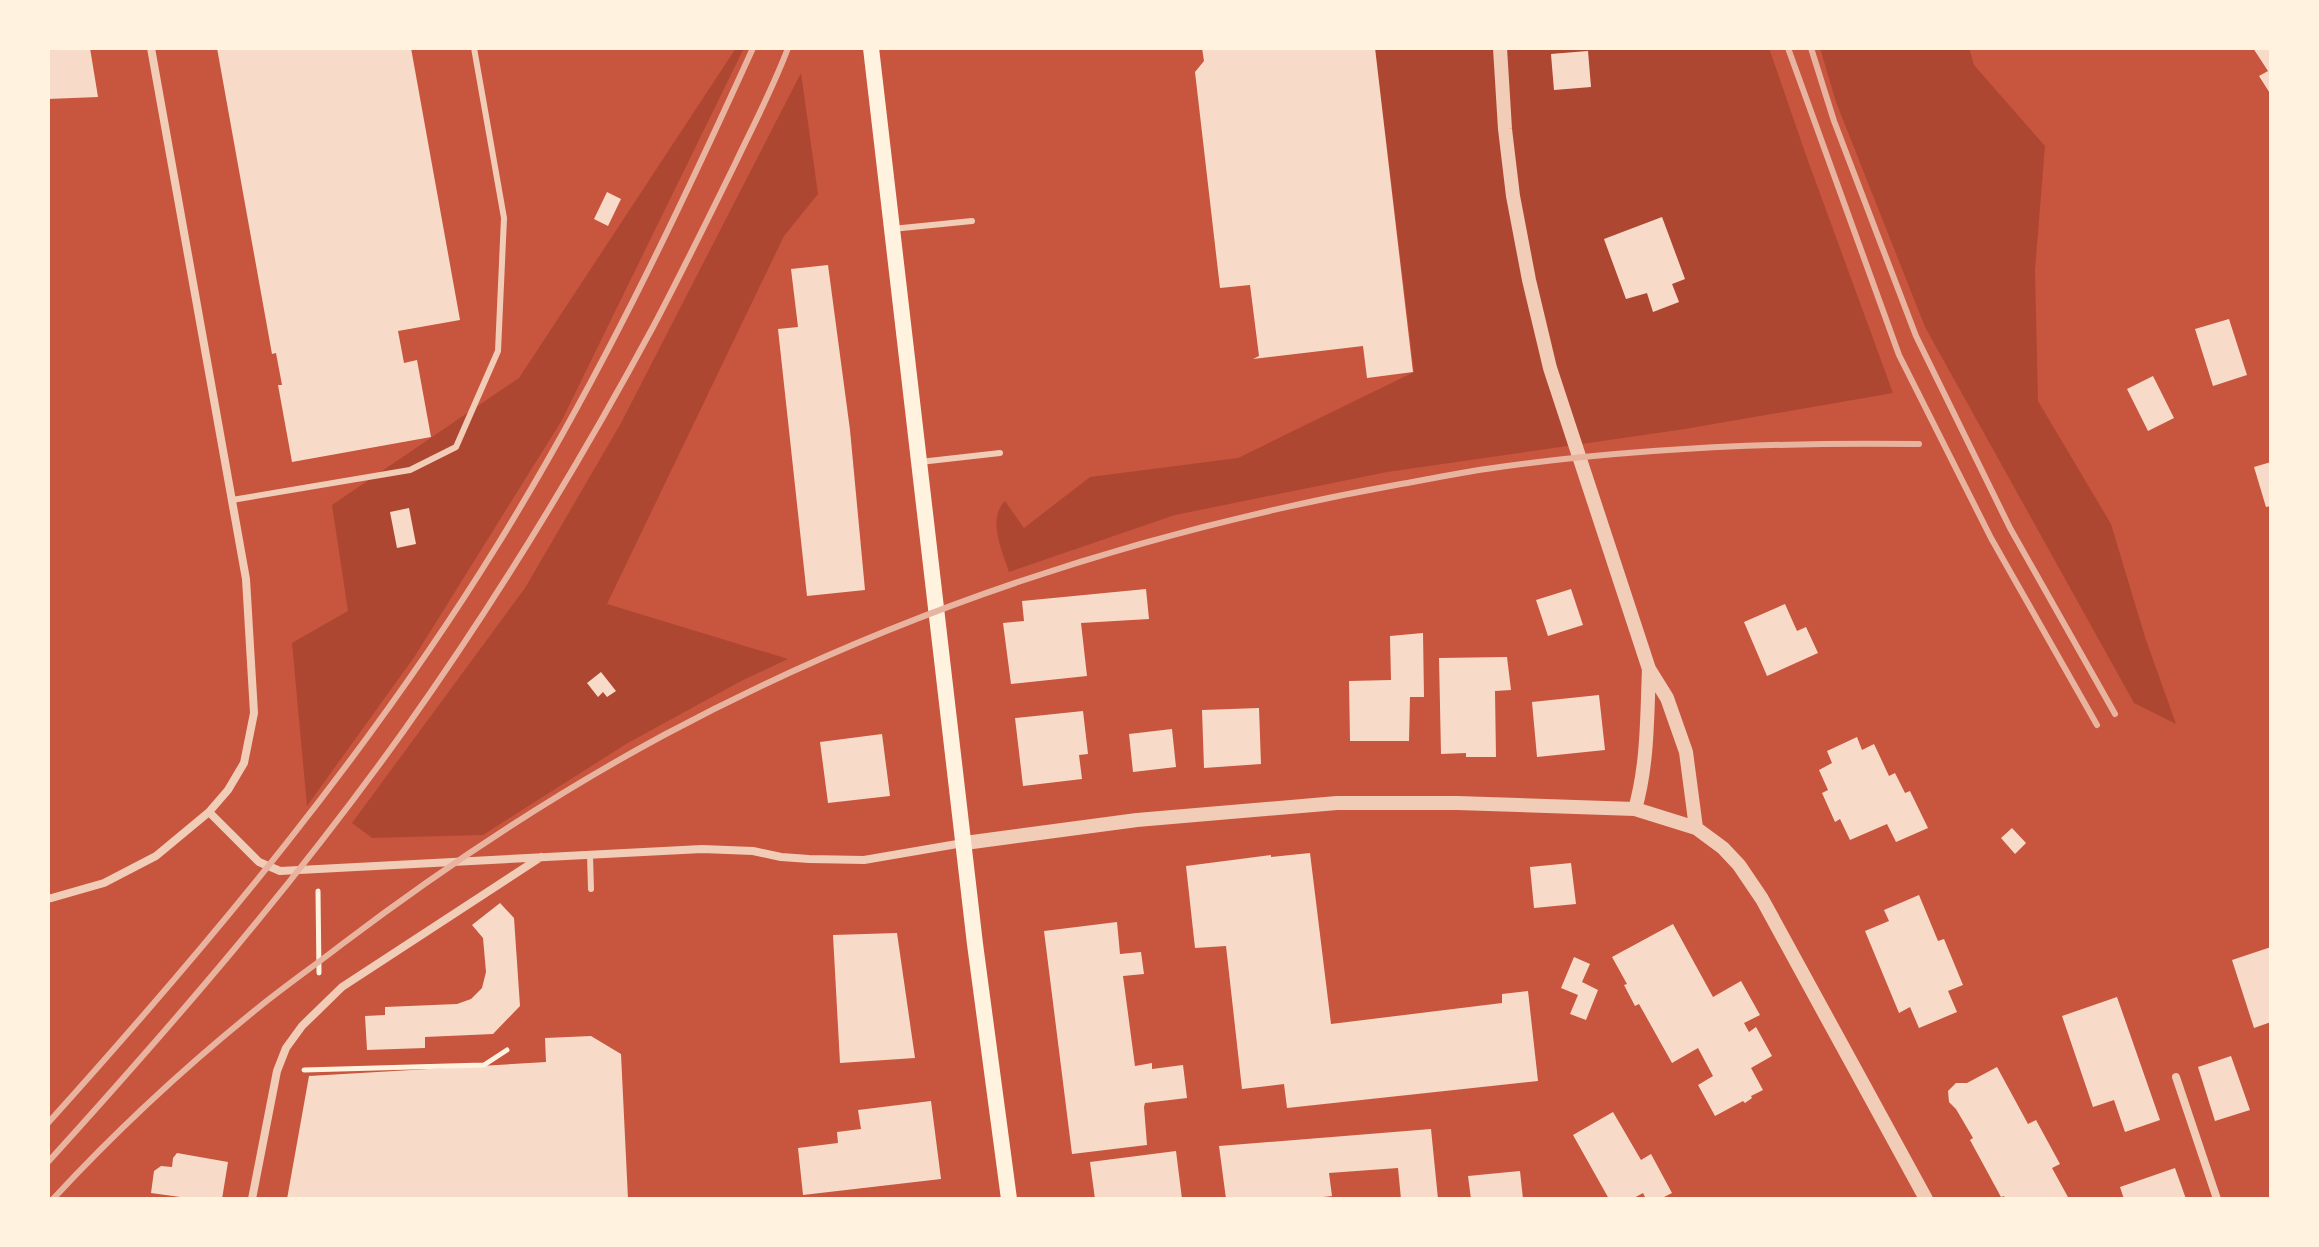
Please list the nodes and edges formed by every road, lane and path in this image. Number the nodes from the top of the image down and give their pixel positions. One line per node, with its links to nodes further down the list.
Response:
1 (151, 48): 9 (street)
2 (474, 48): 9 (lane)
3 (871, 48): 6 (main road)
4 (1500, 48): 10 (street)
5 (972, 221): 6 (lane)
6 (892, 229): 8 (main road)
7 (1000, 453): 8 (lane)
8 (920, 462): 14 (main road)
9 (232, 500): 12 (street)
10 (1649, 669): 11 (street); 13 (street)
11 (1635, 809): 13 (street); 14 (street)
12 (209, 812): 17 (street); 19 (street)
13 (1696, 828): 26 (street)
14 (965, 843): 15 (street); 25 (main road)
15 (590, 855): 16 (street); 18 (lane)
16 (542, 856): 17 (street); 20 (street)
17 (318, 870): 20 (path)
18 (591, 889)
19 (48, 899)
20 (321, 1006): 22 (street)
21 (507, 1050): 22 (path)
22 (277, 1071): 24 (street)
23 (2176, 1077): 27 (street)
24 (252, 1199)
25 (1009, 1199)
26 (1926, 1199)
27 (2217, 1199)

